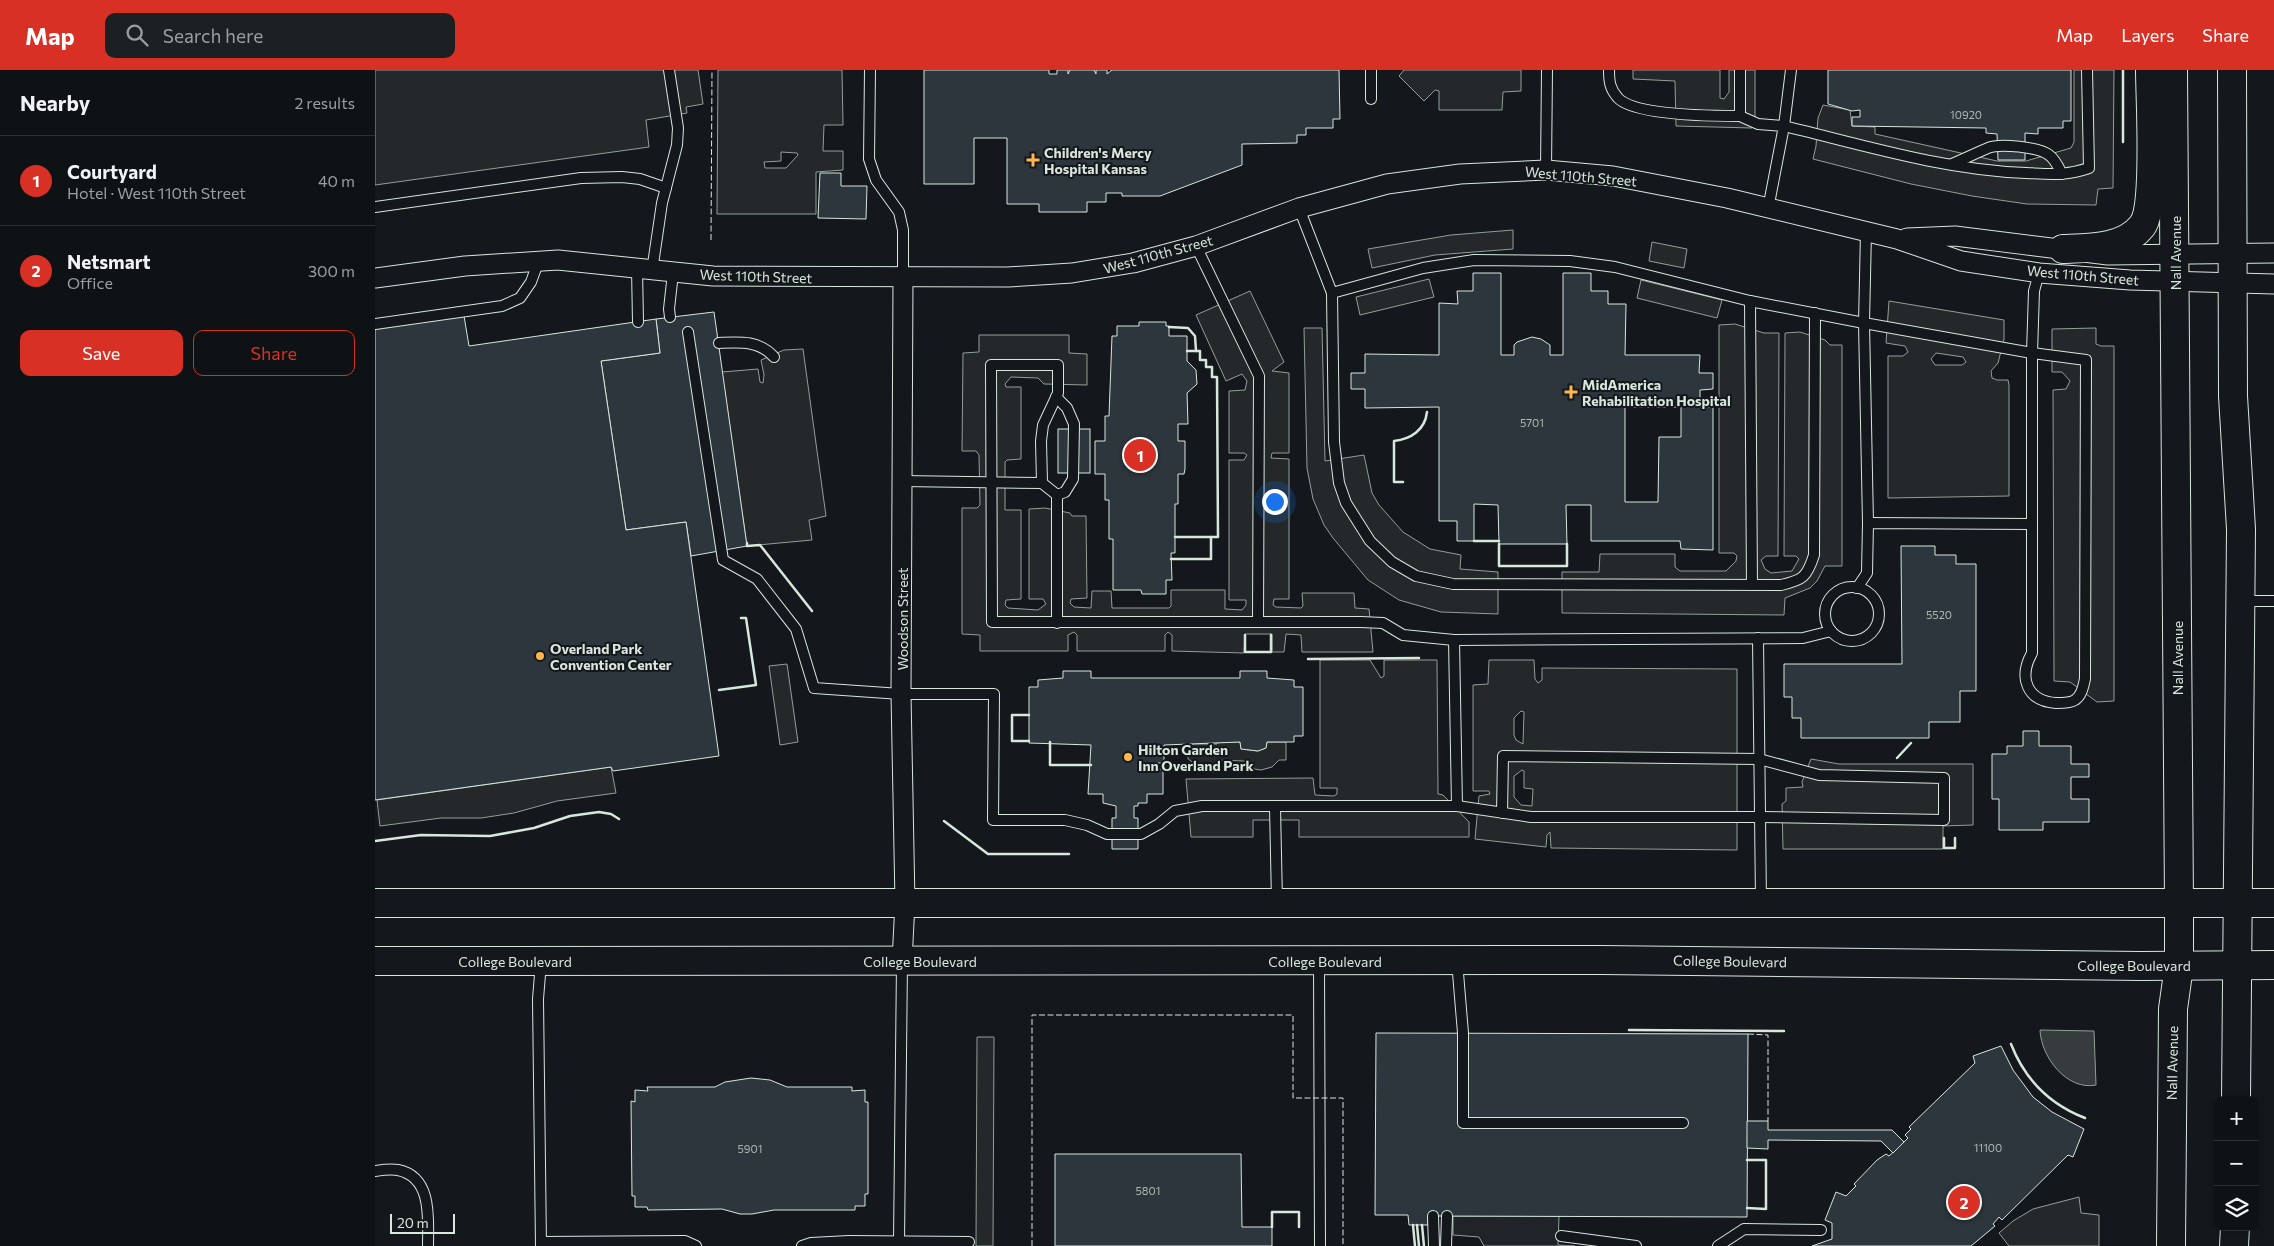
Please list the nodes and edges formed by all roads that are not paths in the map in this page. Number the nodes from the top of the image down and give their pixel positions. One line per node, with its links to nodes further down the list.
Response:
1 (669, 70): 18 (lane)
2 (870, 70): 34 (lane)
3 (1371, 70): 12 (lane)
4 (1547, 70): 16 (lane)
5 (1609, 70): 13 (lane)
6 (1739, 70): 13 (lane)
7 (1791, 70): 14 (lane)
8 (2087, 70): 17 (lane)
9 (2150, 70): 25 (main road)
10 (2173, 70): 29 (main road, Nall Avenue)
11 (2233, 70): 27 (main road)
12 (1371, 99)
13 (1740, 116): 14 (lane)
14 (1784, 126): 15 (lane); 21 (lane)
15 (1951, 164): 17 (lane); 17 (lane)
16 (1546, 170): 20 (street, West 110th Street); 21 (street, West 110th Street)
17 (2062, 174)
18 (666, 188): 19 (lane); 30 (lane)
19 (375, 207)
20 (1299, 208): 24 (street, West 110th Street); 37 (lane)
21 (1767, 210): 22 (street, West 110th Street)
22 (1866, 232): 23 (street, West 110th Street); 42 (lane)
23 (1897, 238): 25 (street, West 110th Street); 32 (street, West 110th Street)
24 (1196, 246): 34 (street, West 110th Street); 59 (lane)
25 (2063, 249): 29 (street, West 110th Street)
26 (2274, 253): 27 (street, West 110th Street)
27 (2231, 254): 29 (street, West 110th Street); 35 (main road)
28 (539, 260): 30 (street, West 110th Street); 33 (street, West 110th Street); 43 (lane)
29 (2175, 269): 32 (street, West 110th Street); 35 (street, West 110th Street); 75 (main road, Nall Avenue)
30 (645, 270): 31 (street, West 110th Street); 41 (lane)
31 (673, 273): 34 (street, West 110th Street); 40 (lane)
32 (2039, 273): 46 (lane)
33 (375, 278)
34 (903, 278): 49 (street, Woodson Street)
35 (2232, 284): 36 (street, West 110th Street); 57 (main road)
36 (2274, 284)
37 (1333, 293): 38 (lane); 55 (lane)
38 (1751, 300): 39 (lane); 55 (lane)
39 (1815, 313): 42 (lane); 55 (lane)
40 (670, 317)
41 (638, 322)
42 (1864, 323): 46 (lane); 53 (lane)
43 (375, 324)
44 (688, 332): 64 (lane)
45 (719, 343): 47 (lane)
46 (2032, 353): 54 (lane); 54 (lane)
47 (774, 357)
48 (1056, 397): 50 (lane); 51 (lane); 52 (lane)
49 (903, 481): 50 (lane); 64 (street, Woodson Street)
50 (991, 482): 51 (lane); 60 (lane)
51 (1042, 483): 52 (lane)
52 (1057, 495): 60 (lane)
53 (1868, 524): 54 (lane); 56 (lane)
54 (2031, 524)
55 (1752, 585)
56 (1857, 588): 61 (lane); 61 (lane)
57 (2241, 601): 58 (lane); 76 (main road)
58 (2274, 601)
59 (1258, 621): 60 (lane); 63 (lane)
60 (1057, 623)
61 (1831, 631): 62 (lane)
62 (1758, 638): 63 (lane); 65 (lane)
63 (1454, 640): 66 (lane)
64 (901, 694): 67 (lane); 71 (street, Woodson Street)
65 (1759, 759): 68 (lane); 69 (lane); 69 (lane)
66 (1457, 806): 67 (lane); 68 (lane)
67 (1275, 807): 72 (lane)
68 (1502, 813): 69 (lane)
69 (1760, 817): 73 (lane)
70 (375, 903): 71 (main road)
71 (905, 903): 72 (main road); 80 (street, Woodson Street)
72 (1277, 903): 73 (main road)
73 (1761, 903): 75 (main road)
74 (2274, 903): 76 (main road)
75 (2179, 904): 76 (main road); 84 (main road, Nall Avenue)
76 (2239, 904): 82 (main road)
77 (1457, 960): 81 (main road, College Boulevard); 84 (main road, College Boulevard); 86 (lane)
78 (375, 961): 79 (main road, College Boulevard)
79 (542, 961): 80 (main road, College Boulevard); 95 (lane)
80 (903, 961): 81 (main road, College Boulevard); 93 (lane)
81 (1319, 961): 99 (lane)
82 (2237, 965): 83 (main road, College Boulevard); 84 (main road, College Boulevard); 85 (main road)
83 (2274, 965)
84 (2179, 966): 104 (main road, Nall Avenue)
85 (2236, 1096)
86 (1683, 1124)
87 (375, 1171): 96 (lane)
88 (1433, 1216): 100 (lane)
89 (1447, 1216): 101 (lane)
90 (1821, 1230): 103 (lane)
91 (2235, 1231): 105 (main road)
92 (1561, 1236): 102 (lane)
93 (899, 1242): 94 (lane); 98 (lane)
94 (969, 1242)
95 (541, 1244): 97 (lane)
96 (428, 1246)
97 (697, 1246)
98 (803, 1246)
99 (1320, 1246)
100 (1434, 1246)
101 (1446, 1246)
102 (1636, 1246)
103 (1718, 1246)
104 (2171, 1246)
105 (2235, 1246)

